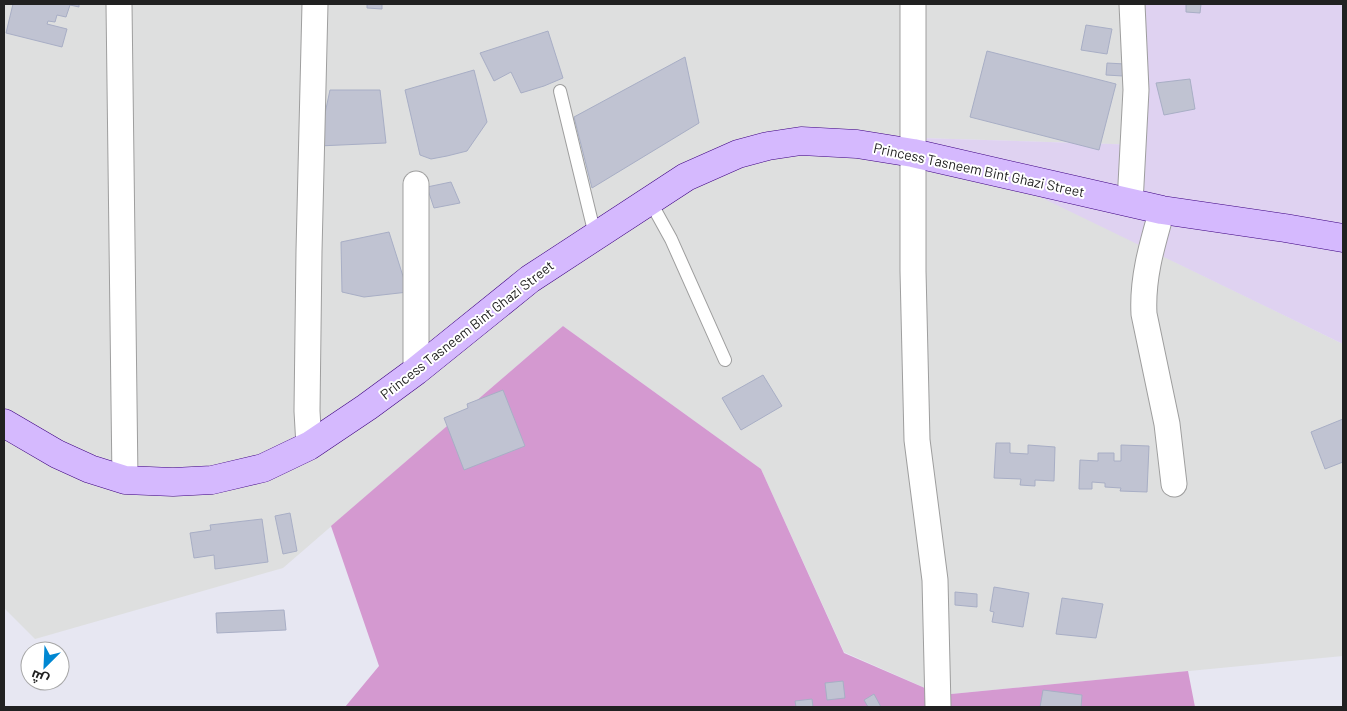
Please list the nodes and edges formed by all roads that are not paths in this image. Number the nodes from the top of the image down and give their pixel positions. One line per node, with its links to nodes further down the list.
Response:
1 (119, 4): 17 (street)
2 (315, 4): 16 (street)
3 (913, 4): 6 (street)
4 (1132, 4): 9 (street)
5 (560, 91): 11 (lane)
6 (913, 153): 8 (main road, Princess Tasneem Bint Ghazi Street); 9 (main road, Princess Tasneem Bint Ghazi Street); 19 (street)
7 (416, 184): 14 (street)
8 (650, 201): 11 (main road, Princess Tasneem Bint Ghazi Street); 13 (lane)
9 (1130, 203): 10 (main road, Princess Tasneem Bint Ghazi Street)
10 (1162, 210): 12 (main road, Princess Tasneem Bint Ghazi Street); 18 (street)
11 (595, 235): 14 (main road, Princess Tasneem Bint Ghazi Street)
12 (1343, 238)
13 (725, 360)
14 (416, 371): 16 (main road, Princess Tasneem Bint Ghazi Street)
15 (4, 422): 17 (main road, Princess Tasneem Bint Ghazi Street)
16 (309, 446): 17 (main road, Princess Tasneem Bint Ghazi Street)
17 (125, 480)
18 (1174, 484)
19 (938, 707)

